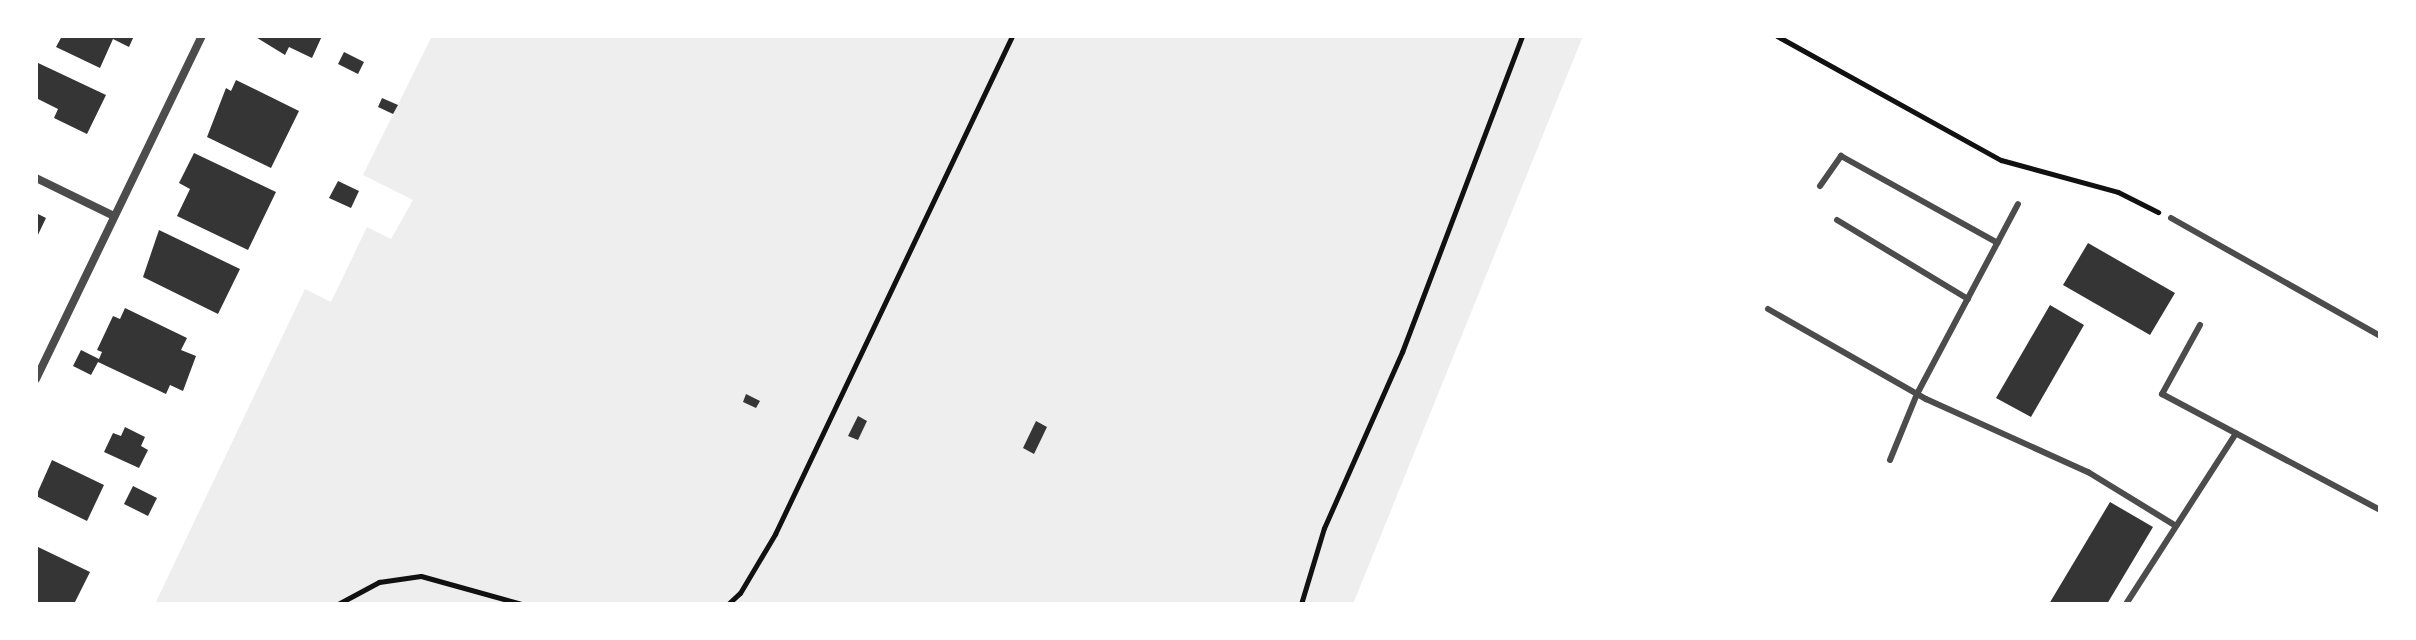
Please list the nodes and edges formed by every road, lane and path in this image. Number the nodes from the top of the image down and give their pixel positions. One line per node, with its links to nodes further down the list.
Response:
1 (202, 36): 8 (street)
2 (1012, 36): 24 (path)
3 (1522, 36): 25 (path)
4 (1777, 36): 9 (path)
5 (36, 178): 8 (street)
6 (1820, 186): 11 (lane)
7 (2018, 204): 11 (lane)
8 (114, 216): 16 (street)
9 (2171, 218): 15 (lane)
10 (1837, 220): 12 (lane)
11 (1998, 243): 12 (lane)
12 (1968, 299): 17 (lane)
13 (1768, 309): 17 (lane)
14 (2200, 325): 18 (lane)
15 (2380, 336)
16 (36, 379)
17 (1917, 394): 19 (lane); 21 (lane)
18 (2236, 433): 20 (lane); 21 (lane)
19 (1890, 460)
20 (2380, 510)
21 (2176, 526): 26 (lane)
22 (338, 604): 23 (path)
23 (522, 604)
24 (728, 604)
25 (1301, 604)
26 (2126, 604)

